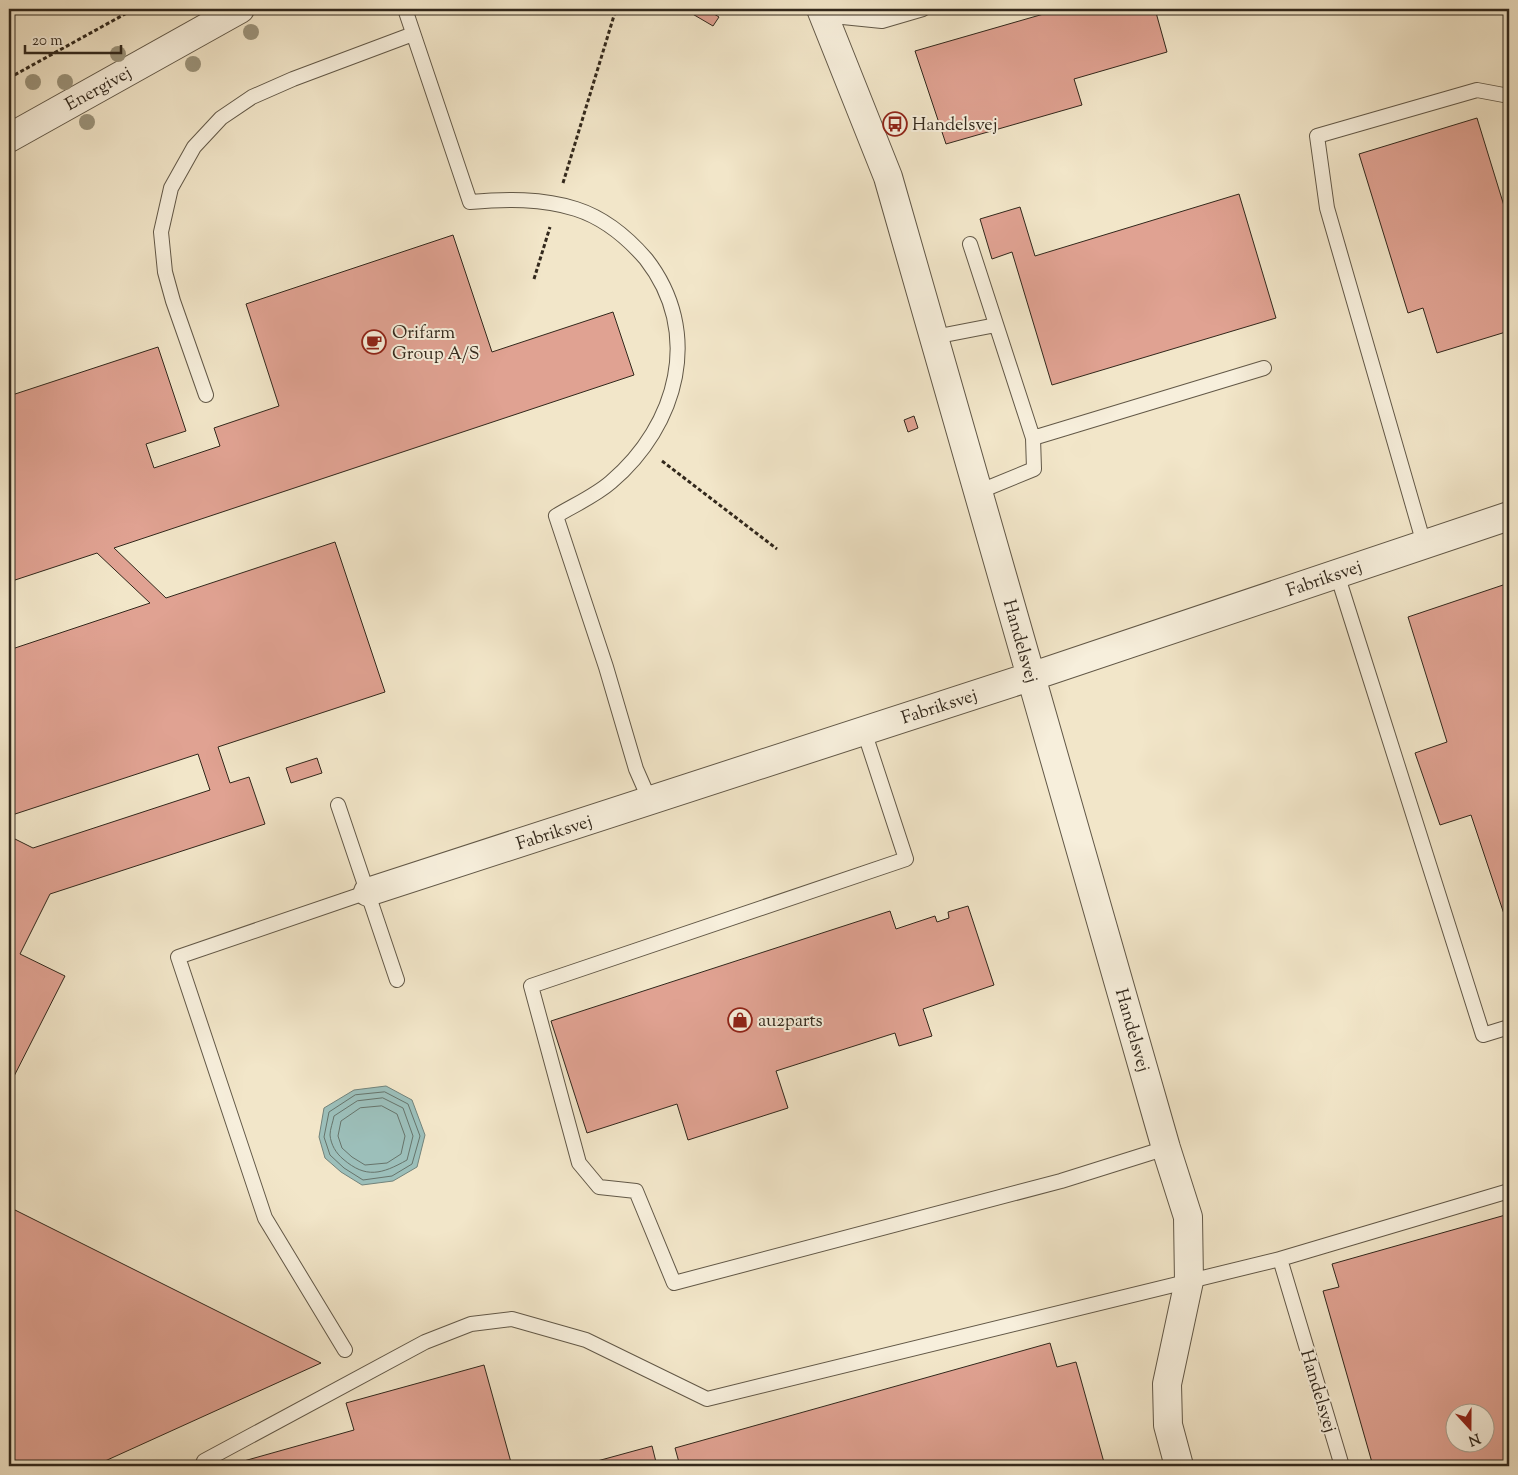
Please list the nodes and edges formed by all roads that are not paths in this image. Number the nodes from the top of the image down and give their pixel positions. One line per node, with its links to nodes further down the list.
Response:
1 (240, 9): 7 (street, Energivej)
2 (405, 9): 5 (lane)
3 (923, 9): 4 (lane)
4 (822, 12): 10 (street, Handelsvej)
5 (413, 34): 12 (lane); 20 (lane)
6 (1509, 96): 16 (lane)
7 (9, 138)
8 (970, 244): 9 (lane)
9 (996, 325): 10 (lane); 13 (lane)
10 (934, 337): 14 (street, Handelsvej)
11 (1264, 368): 13 (lane)
12 (206, 395)
13 (1033, 438): 14 (lane)
14 (978, 492): 18 (street, Handelsvej)
15 (1509, 516): 16 (street, Fabriksvej)
16 (1424, 544): 17 (street, Fabriksvej)
17 (1337, 574): 18 (street, Fabriksvej); 24 (lane)
18 (1031, 676): 19 (street, Fabriksvej); 25 (street, Handelsvej)
19 (864, 731): 20 (street, Fabriksvej); 25 (lane)
20 (650, 801): 22 (street, Fabriksvej)
21 (338, 805): 22 (lane)
22 (368, 892): 23 (lane); 29 (lane)
23 (398, 980)
24 (1509, 1027)
25 (1166, 1148): 28 (street, Handelsvej)
26 (1509, 1191): 27 (lane)
27 (1280, 1259): 28 (lane); 32 (lane, Handelsvej)
28 (1189, 1281): 30 (lane); 31 (street, Handelsvej)
29 (345, 1350)
30 (202, 1466)
31 (1180, 1466)
32 (1342, 1466)

